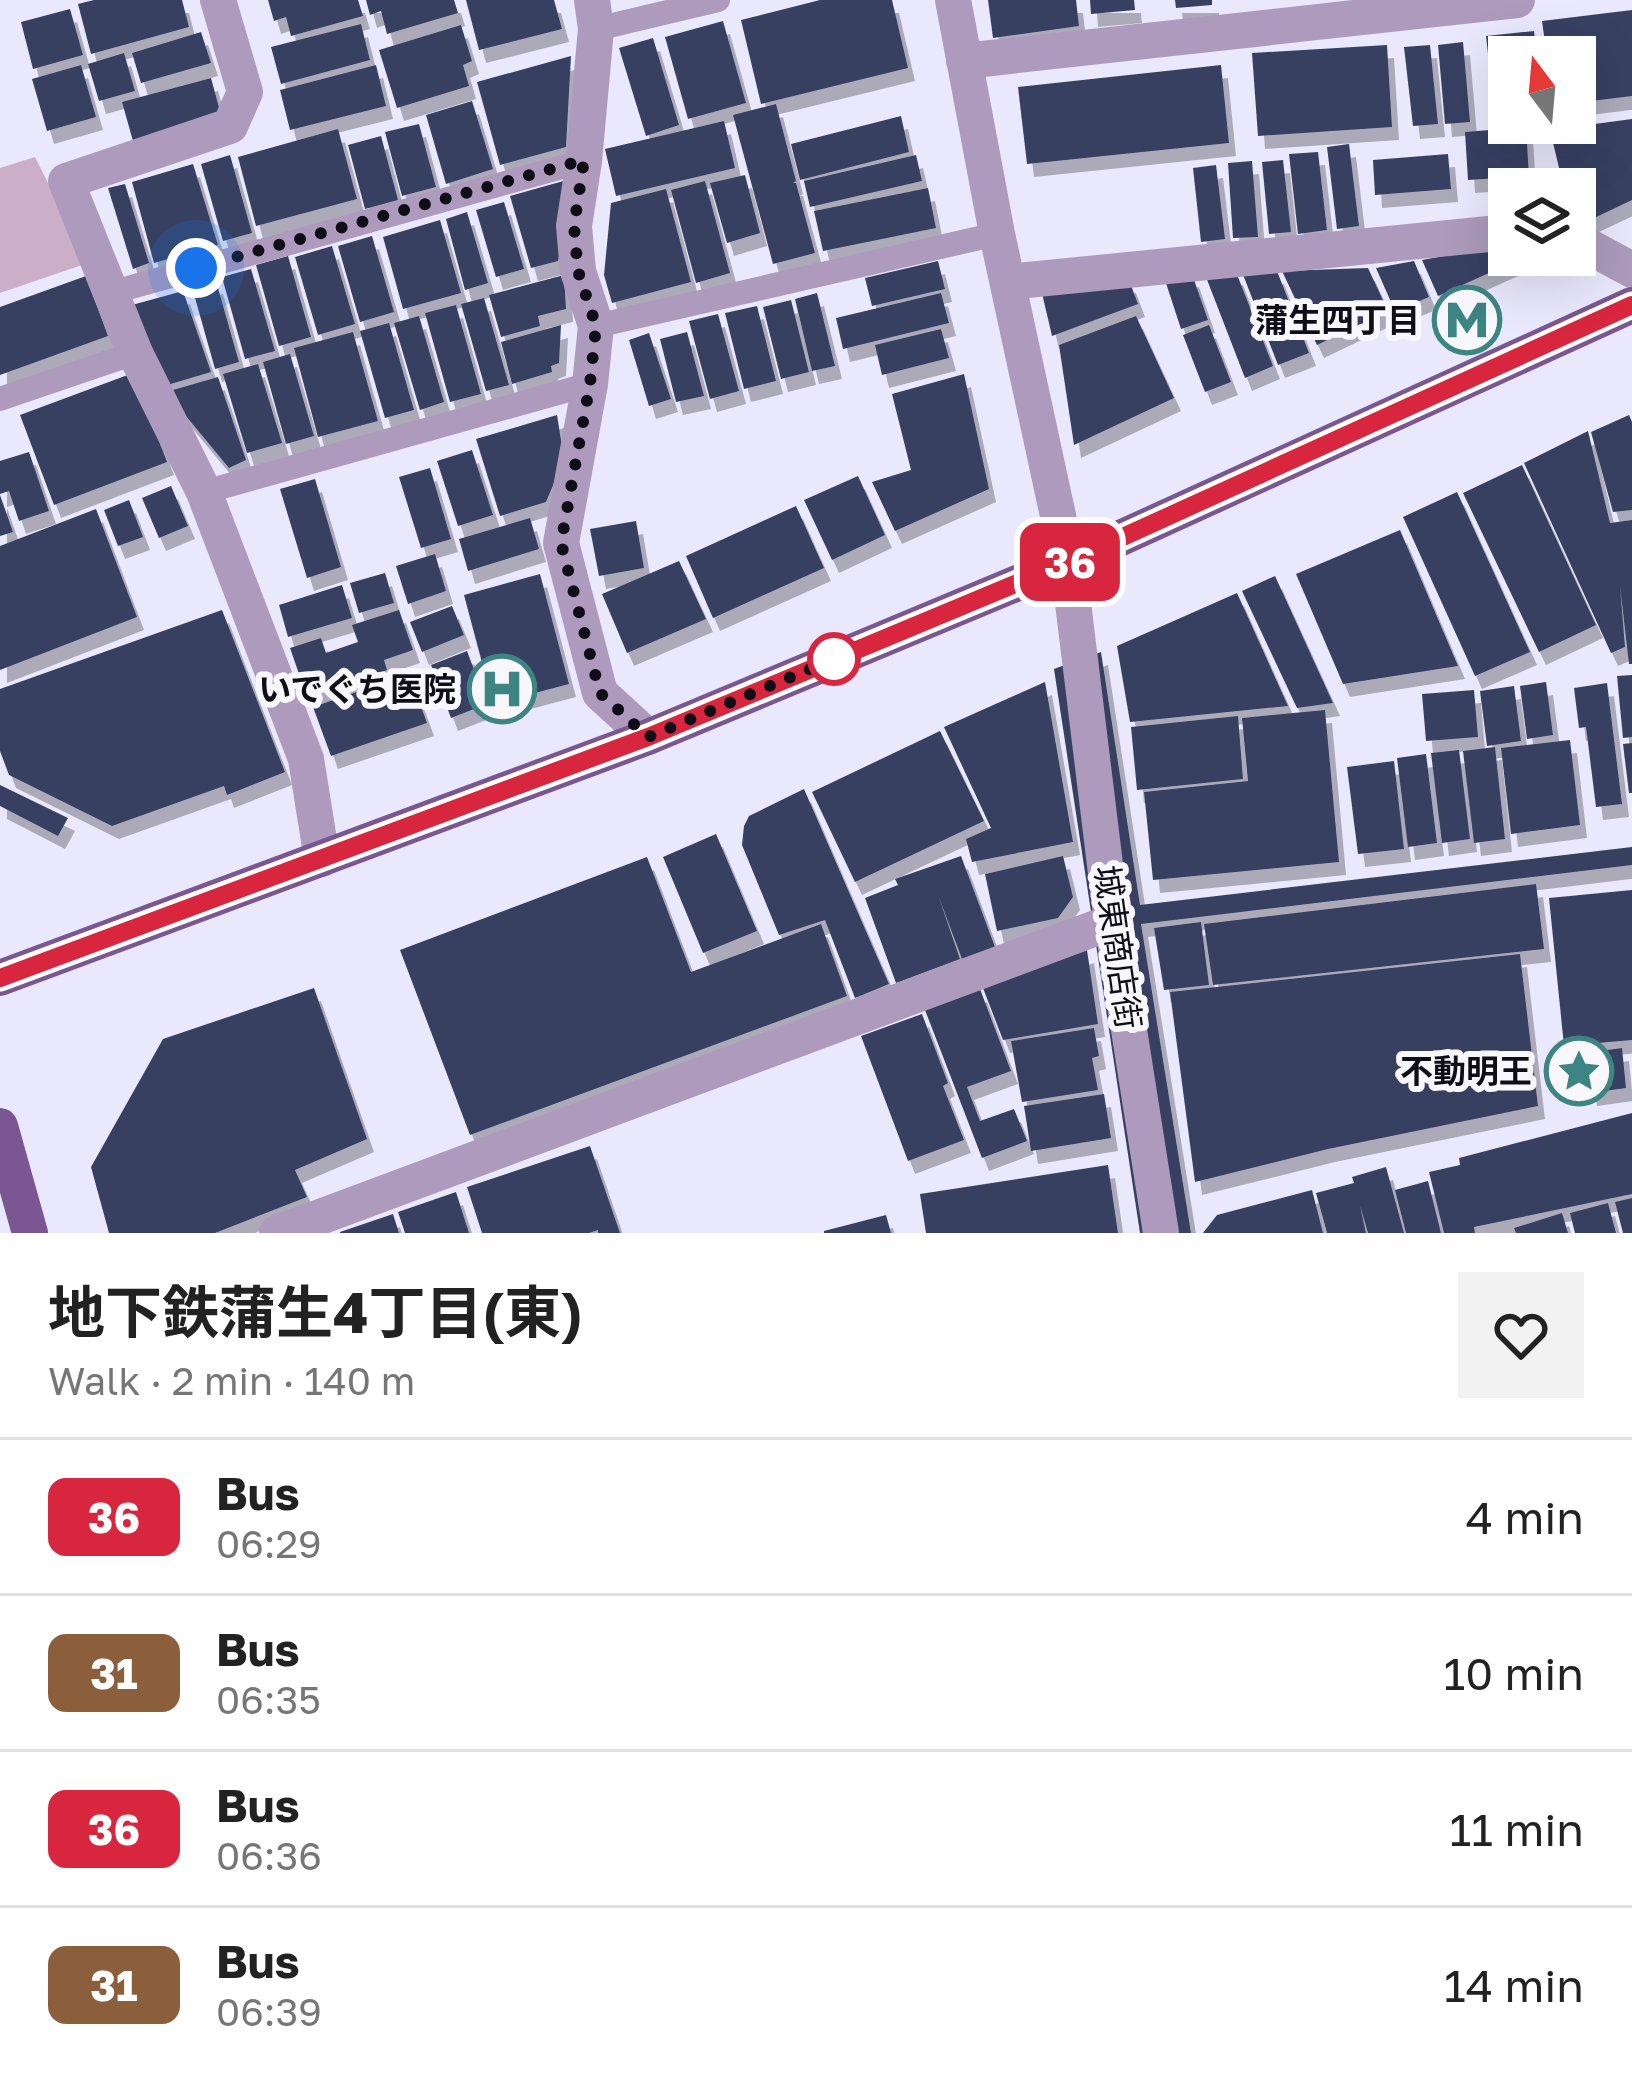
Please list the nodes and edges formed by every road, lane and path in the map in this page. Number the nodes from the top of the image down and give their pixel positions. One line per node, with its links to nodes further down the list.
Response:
1 (218, 0): 14 (street)
2 (718, 0): 6 (lane)
3 (953, 0): 7 (street, 城東商店街)
4 (1516, 0): 5 (street)
5 (1371, 8): 7 (street)
6 (594, 15): 8 (street)
7 (964, 61): 9 (street, 城東商店街)
8 (584, 160): 14 (lane); 16 (street)
9 (997, 234): 13 (street, 城東商店街); 16 (lane)
10 (1488, 234): 13 (street)
11 (1596, 250): 12 (street)
12 (1632, 270)
13 (1008, 282): 21 (street, 城東商店街)
14 (110, 292): 17 (street)
15 (1632, 305): 21 (main road)
16 (596, 326): 18 (street)
17 (135, 353): 19 (lane); 20 (street)
18 (590, 384): 20 (lane); 22 (street)
19 (0, 399)
20 (204, 493): 23 (street)
21 (1068, 562): 22 (main road); 24 (street, 城東商店街)
22 (648, 737): 23 (main road)
23 (322, 859): 25 (main road)
24 (1112, 922): 28 (street); 29 (street, 城東商店街)
25 (0, 978)
26 (0, 1126): 27 (main road)
27 (30, 1233)
28 (277, 1233)
29 (1161, 1233)

